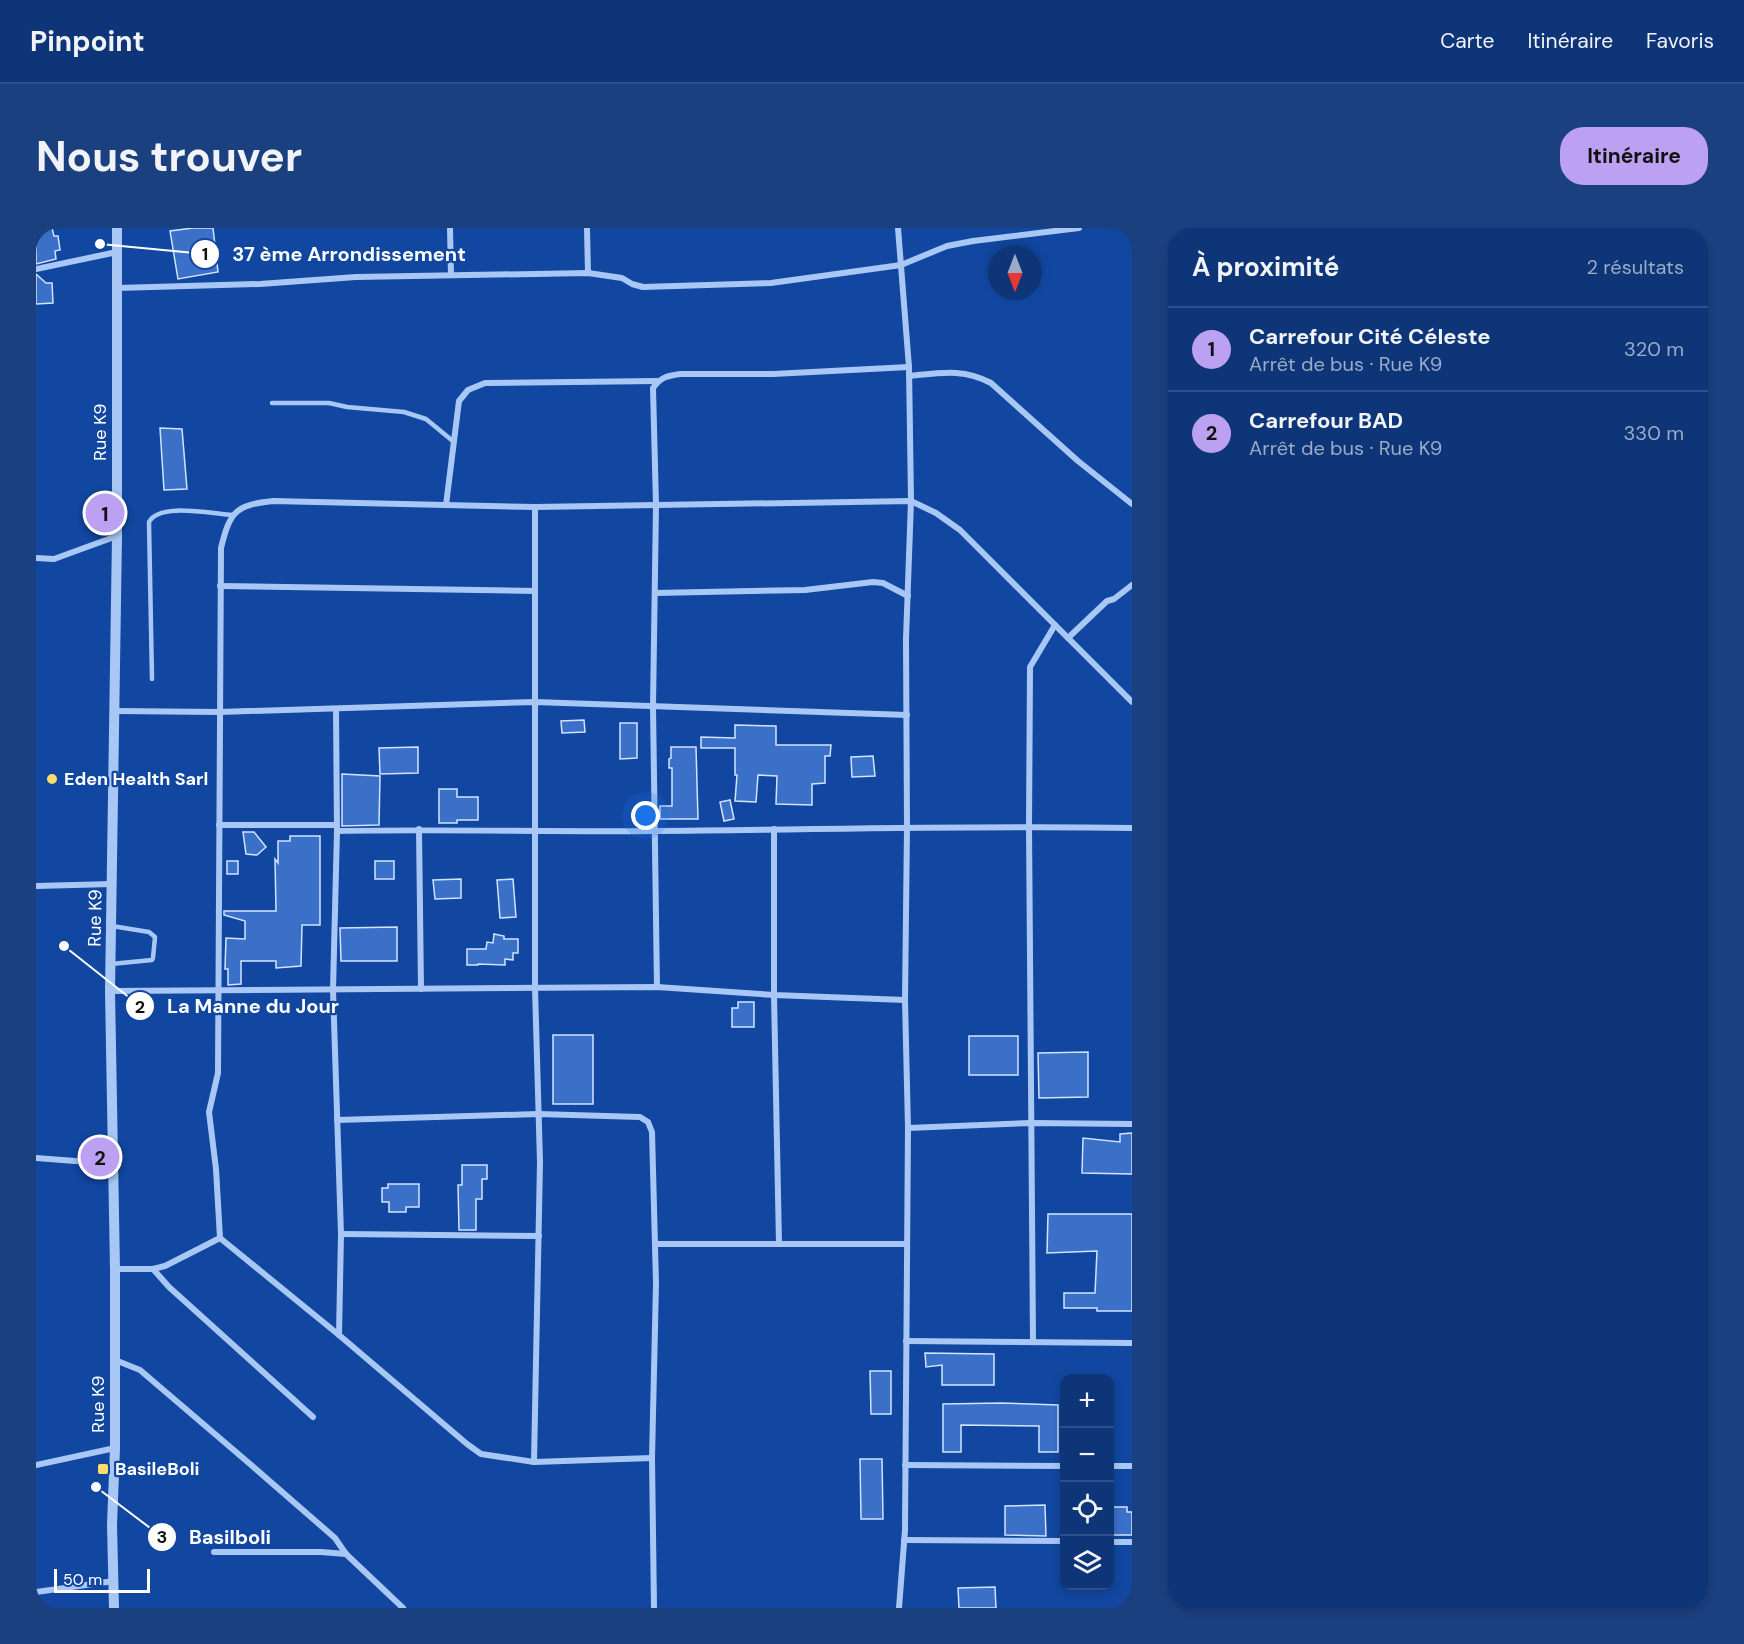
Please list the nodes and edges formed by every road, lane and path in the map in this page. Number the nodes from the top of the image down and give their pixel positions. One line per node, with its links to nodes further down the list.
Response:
1 (117, 228): 6 (street, Rue K9)
2 (450, 228): 10 (street)
3 (587, 228): 9 (street)
4 (898, 228): 7 (street)
5 (1079, 228): 7 (street)
6 (118, 252): 8 (street); 11 (street, Rue K9)
7 (901, 265): 9 (street); 12 (street)
8 (36, 269)
9 (588, 273): 10 (street)
10 (451, 275): 11 (street)
11 (117, 288): 23 (street, Rue K9)
12 (909, 367): 13 (street); 14 (street)
13 (909, 376): 17 (street); 18 (street)
14 (658, 381): 16 (street); 20 (street)
15 (272, 403): 16 (lane)
16 (454, 442): 19 (street)
17 (910, 501): 20 (street); 29 (street); 30 (street)
18 (1132, 504)
19 (446, 505): 21 (street); 22 (street)
20 (656, 505): 21 (street); 28 (street)
21 (535, 507): 27 (street)
22 (232, 515): 26 (street); 32 (lane)
23 (117, 536): 24 (street); 37 (street, Rue K9)
24 (36, 558)
25 (1132, 585): 31 (street)
26 (220, 586): 27 (street); 38 (street)
27 (535, 591): 33 (street)
28 (655, 593): 29 (street); 35 (street)
29 (908, 596): 39 (street)
30 (1055, 625): 31 (street); 41 (street)
31 (1068, 638): 34 (street)
32 (152, 679)
33 (536, 702): 35 (street); 36 (street); 48 (street)
34 (1132, 702)
35 (653, 707): 39 (street); 47 (street)
36 (336, 709): 38 (street); 43 (street)
37 (115, 711): 38 (street); 49 (street, Rue K9)
38 (219, 712): 40 (street)
39 (907, 714): 42 (street)
40 (219, 825): 43 (street); 58 (street)
41 (1029, 826): 42 (street); 44 (street); 63 (street)
42 (907, 827): 46 (street); 60 (street)
43 (336, 828): 45 (street); 56 (street)
44 (1132, 828)
45 (419, 829): 48 (street); 55 (street)
46 (774, 829): 47 (street); 59 (street)
47 (654, 831): 48 (street); 53 (street)
48 (535, 832): 54 (street)
49 (112, 884): 50 (street); 51 (street, Rue K9)
50 (36, 886)
51 (112, 926): 52 (street, Rue K9); 52 (lane)
52 (111, 964): 57 (street, Rue K9)
53 (657, 987): 54 (street); 59 (street)
54 (535, 988): 55 (street); 61 (street)
55 (421, 989): 56 (street)
56 (333, 990): 58 (street); 62 (street)
57 (110, 991): 58 (street); 67 (street, Rue K9)
58 (217, 991): 70 (street)
59 (774, 995): 60 (street); 72 (street)
60 (905, 1000): 65 (street)
61 (538, 1114): 62 (street); 69 (street); 71 (street)
62 (337, 1120): 68 (street)
63 (1031, 1123): 64 (street); 65 (street); 78 (street)
64 (1132, 1124)
65 (908, 1128): 73 (street)
66 (36, 1158): 67 (street)
67 (114, 1164): 74 (street, Rue K9)
68 (341, 1234): 69 (street); 76 (street)
69 (539, 1236): 84 (street)
70 (220, 1238): 75 (street); 76 (street)
71 (655, 1244): 72 (street); 83 (street)
72 (779, 1244): 73 (street)
73 (907, 1244): 77 (street)
74 (115, 1269): 75 (street); 80 (street, Rue K9)
75 (153, 1269): 81 (street)
76 (339, 1335): 84 (street)
77 (906, 1341): 78 (street); 86 (street)
78 (1033, 1342): 79 (street)
79 (1132, 1343)
80 (115, 1360): 82 (street, Rue K9); 95 (street)
81 (313, 1417)
82 (115, 1448): 85 (street); 96 (street, Rue K9)
83 (652, 1458): 84 (street); 100 (street)
84 (534, 1462)
85 (36, 1465)
86 (905, 1465): 87 (street); 90 (street)
87 (1060, 1466)
88 (1114, 1466): 89 (street)
89 (1132, 1466)
90 (904, 1540): 91 (street); 101 (street)
91 (1060, 1541)
92 (1114, 1542): 93 (street)
93 (1132, 1542)
94 (214, 1552): 95 (street)
95 (346, 1554): 99 (street)
96 (114, 1581): 97 (street); 98 (street, Rue K9)
97 (36, 1592)
98 (114, 1608)
99 (403, 1608)
100 (654, 1608)
101 (899, 1608)

